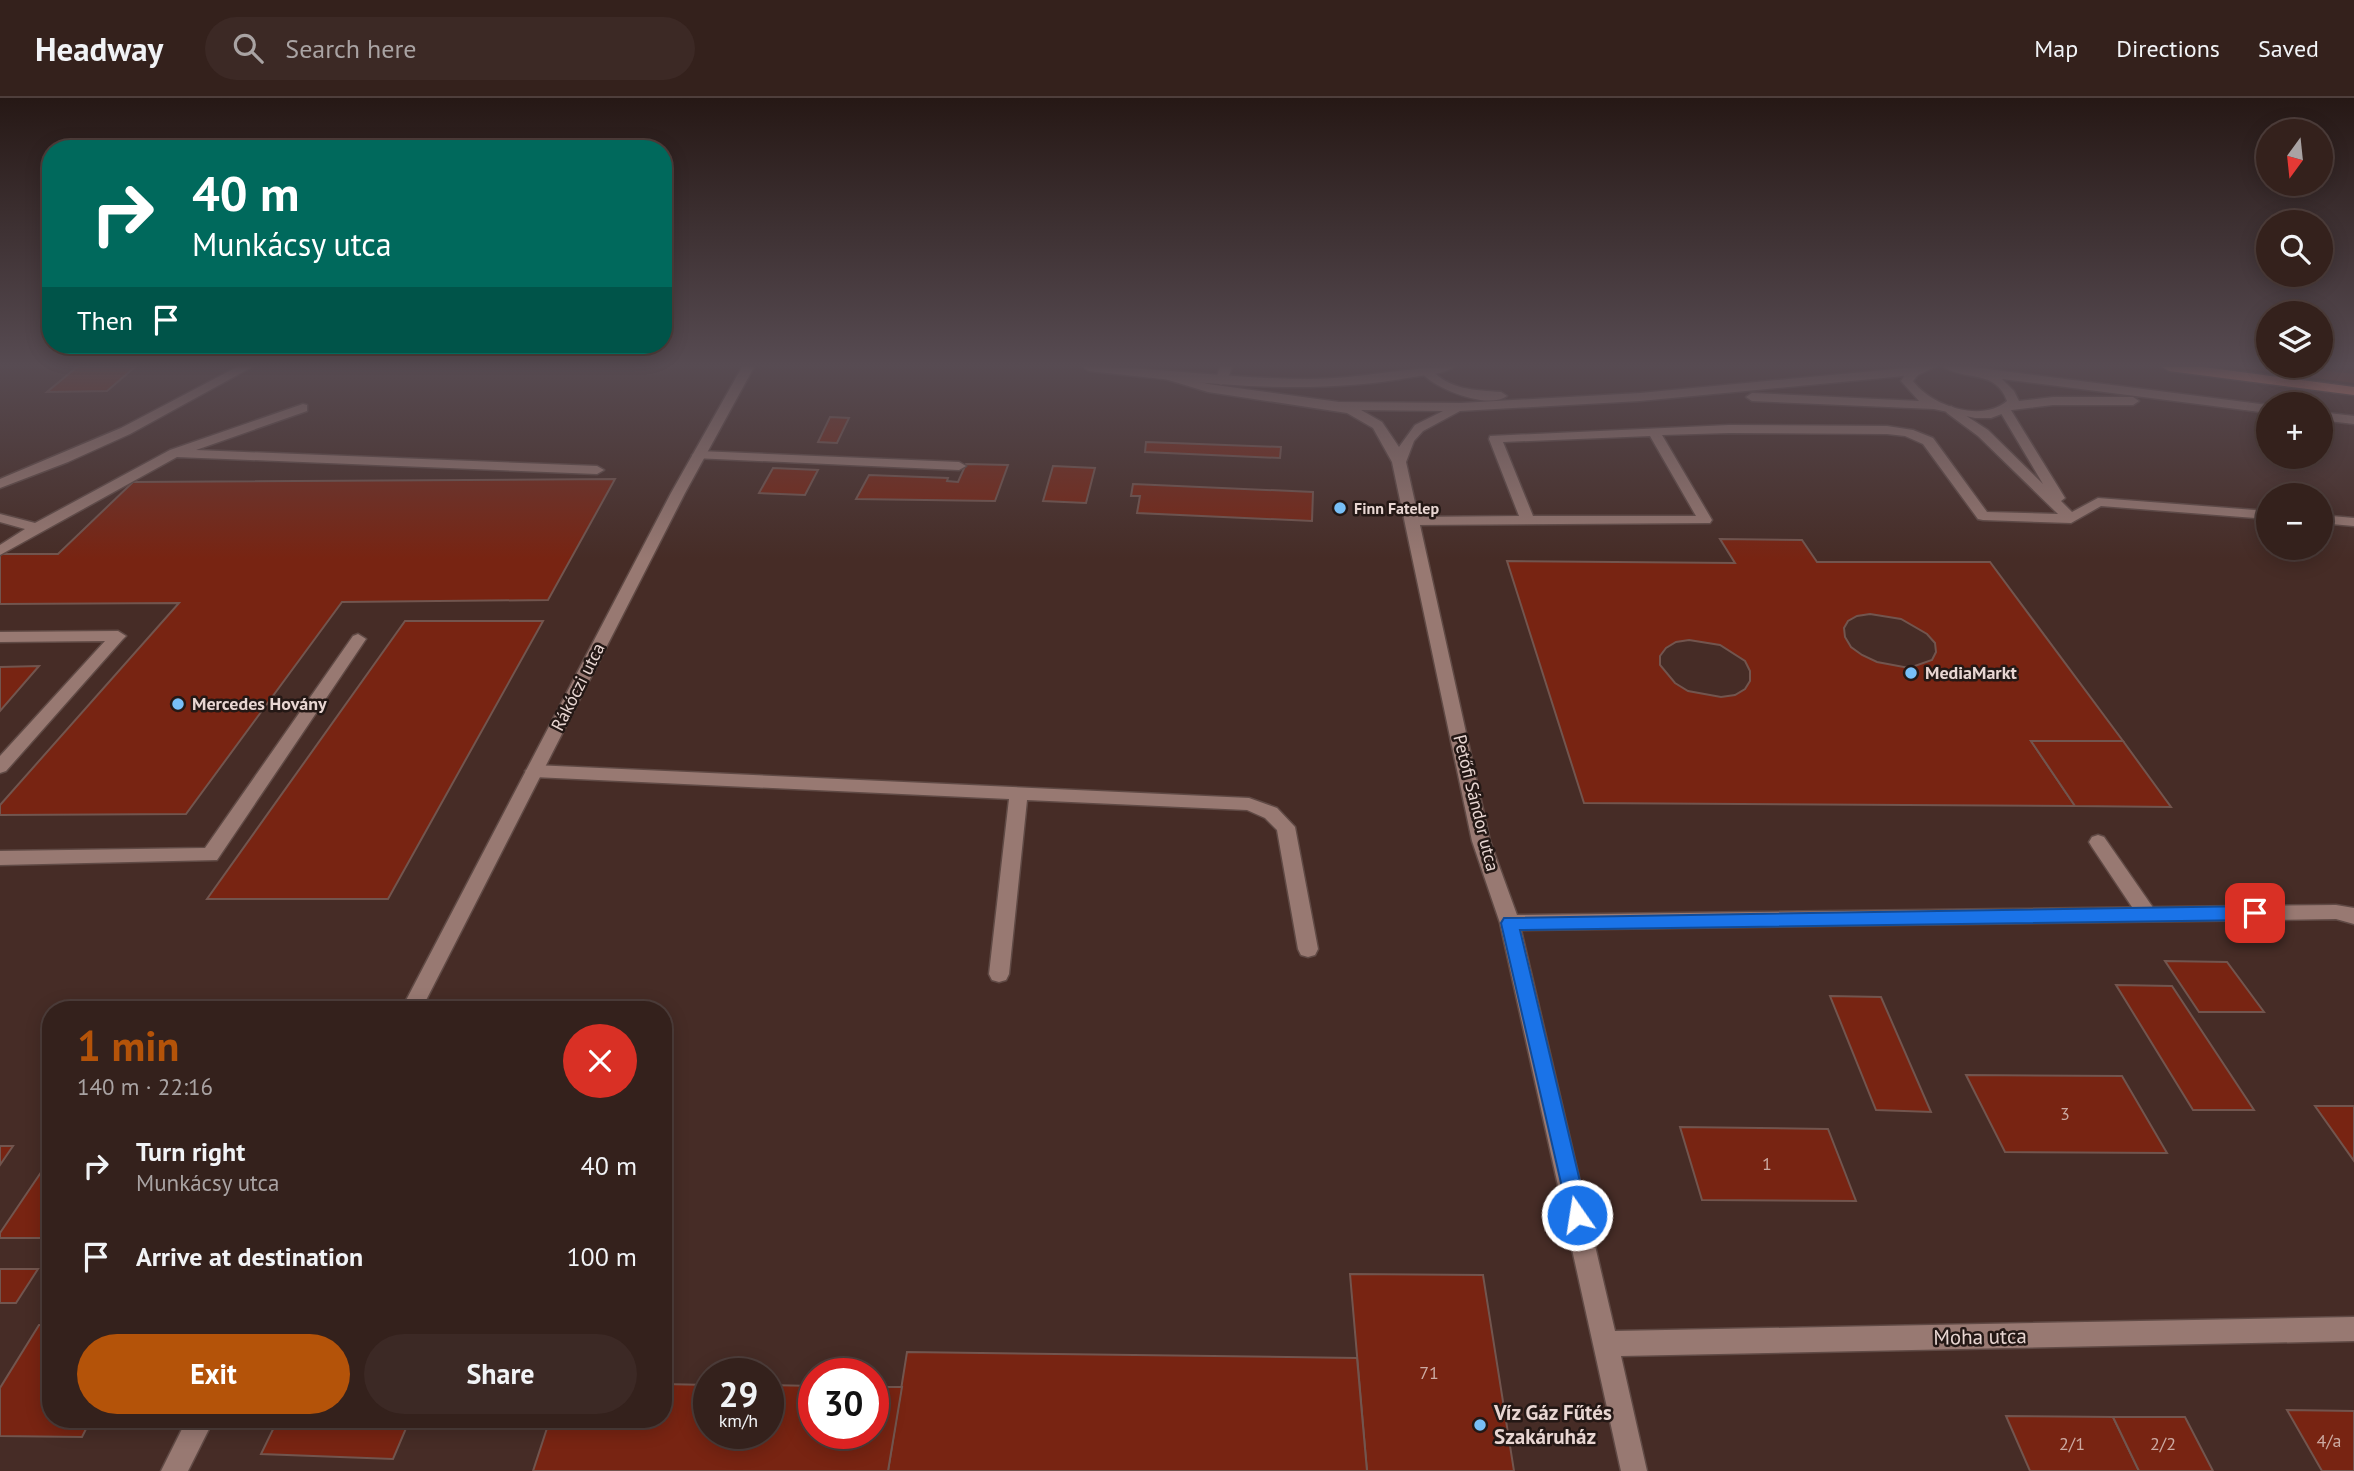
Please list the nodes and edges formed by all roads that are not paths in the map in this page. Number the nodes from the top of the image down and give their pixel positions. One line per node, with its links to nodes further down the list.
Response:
1 (123, 431): 16 (street)
2 (237, 431): 11 (street)
3 (712, 431): 12 (street, Rákóczi utca)
4 (1384, 431): 13 (street, Petőfi Sándor utca)
5 (1416, 431): 13 (street)
6 (1681, 431): 10 (street)
7 (1895, 431): 19 (street)
8 (1980, 431): 19 (street)
9 (2021, 431): 19 (street)
10 (1654, 432): 20 (street); 20 (street)
11 (175, 453): 15 (street); 24 (street)
12 (699, 455): 14 (street); 29 (street, Rákóczi utca)
13 (1399, 462): 22 (street, Petőfi Sándor utca)
14 (959, 466)
15 (597, 470)
16 (0, 484)
17 (2256, 514): 19 (street)
18 (0, 519): 24 (street)
19 (2071, 519)
20 (1527, 520): 22 (street)
21 (2333, 520): 23 (street)
22 (1412, 521): 35 (street, Petőfi Sándor utca)
23 (2354, 522)
24 (37, 528): 25 (street)
25 (0, 551)
26 (0, 637): 28 (street)
27 (358, 639): 32 (street)
28 (0, 767)
29 (534, 771): 30 (street); 38 (street, Rákóczi utca)
30 (1019, 793): 36 (street); 37 (street)
31 (2098, 842): 33 (street)
32 (0, 858)
33 (2147, 914): 34 (street); 35 (street)
34 (2354, 916)
35 (1510, 923): 40 (street, Petőfi Sándor utca)
36 (1308, 949)
37 (999, 974)
38 (416, 1001)
39 (2354, 1329): 40 (street, Moha utca)
40 (1606, 1343): 43 (street, Petőfi Sándor utca)
41 (196, 1428): 42 (street)
42 (174, 1471)
43 (1634, 1471)

